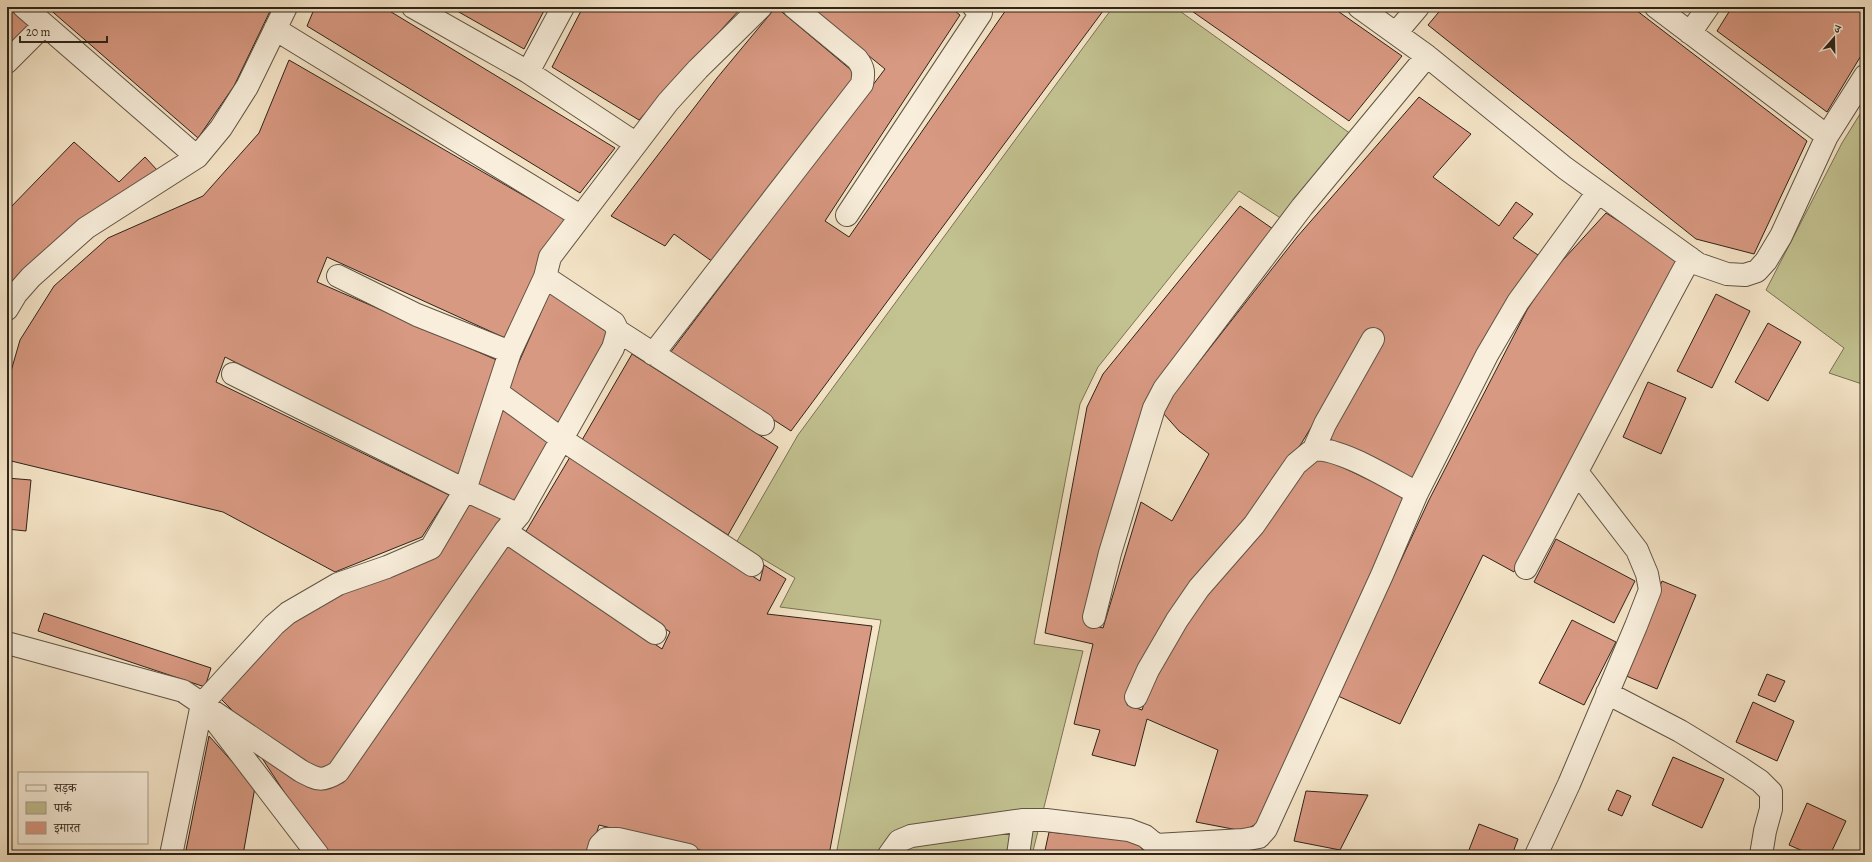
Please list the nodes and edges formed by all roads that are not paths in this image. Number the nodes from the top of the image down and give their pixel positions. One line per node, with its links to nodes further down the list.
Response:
1 (24, 7): 12 (street)
2 (286, 7): 13 (street)
3 (413, 7): 18 (street)
4 (563, 7): 18 (street)
5 (761, 7): 21 (street)
6 (794, 7): 33 (street)
7 (1359, 7): 15 (street)
8 (1418, 7): 15 (street)
9 (1656, 7): 14 (street)
10 (1708, 7): 14 (street)
11 (980, 9): 24 (street)
12 (44, 25): 17 (street); 22 (street)
13 (275, 29): 22 (street); 25 (street)
14 (1690, 33): 20 (street)
15 (1396, 34): 16 (street)
16 (1428, 56): 23 (street); 45 (street)
17 (7, 62)
18 (528, 72): 21 (street)
19 (1865, 76): 20 (street)
20 (1827, 136): 26 (street)
21 (635, 143): 25 (street)
22 (197, 157): 29 (street)
23 (1598, 192): 26 (street); 41 (street)
24 (847, 215)
25 (580, 216): 28 (street)
26 (1690, 258): 39 (street)
27 (338, 276): 32 (street)
28 (545, 277): 30 (street); 32 (street)
29 (7, 310)
30 (618, 331): 33 (street); 37 (street)
31 (1373, 339): 38 (street)
32 (510, 352): 35 (street)
33 (653, 354): 36 (street)
34 (233, 374): 40 (street)
35 (497, 392): 37 (street); 40 (street)
36 (763, 424)
37 (563, 440): 42 (street); 43 (street)
38 (1314, 449): 41 (street); 49 (street)
39 (1578, 472): 44 (street); 48 (street)
40 (465, 490): 42 (street); 50 (street)
41 (1417, 493): 52 (street)
42 (512, 523): 46 (street); 50 (street)
43 (752, 564)
44 (1526, 568)
45 (1094, 617)
46 (655, 634)
47 (7, 643): 50 (street)
48 (1607, 693): 59 (street); 60 (street)
49 (1136, 697)
50 (202, 704): 53 (street); 54 (street)
51 (1023, 820): 52 (street); 57 (street); 58 (street)
52 (1159, 850)
53 (171, 855)
54 (318, 855)
55 (596, 855): 56 (street)
56 (688, 855)
57 (889, 855)
58 (1018, 855)
59 (1536, 855)
60 (1761, 855)

